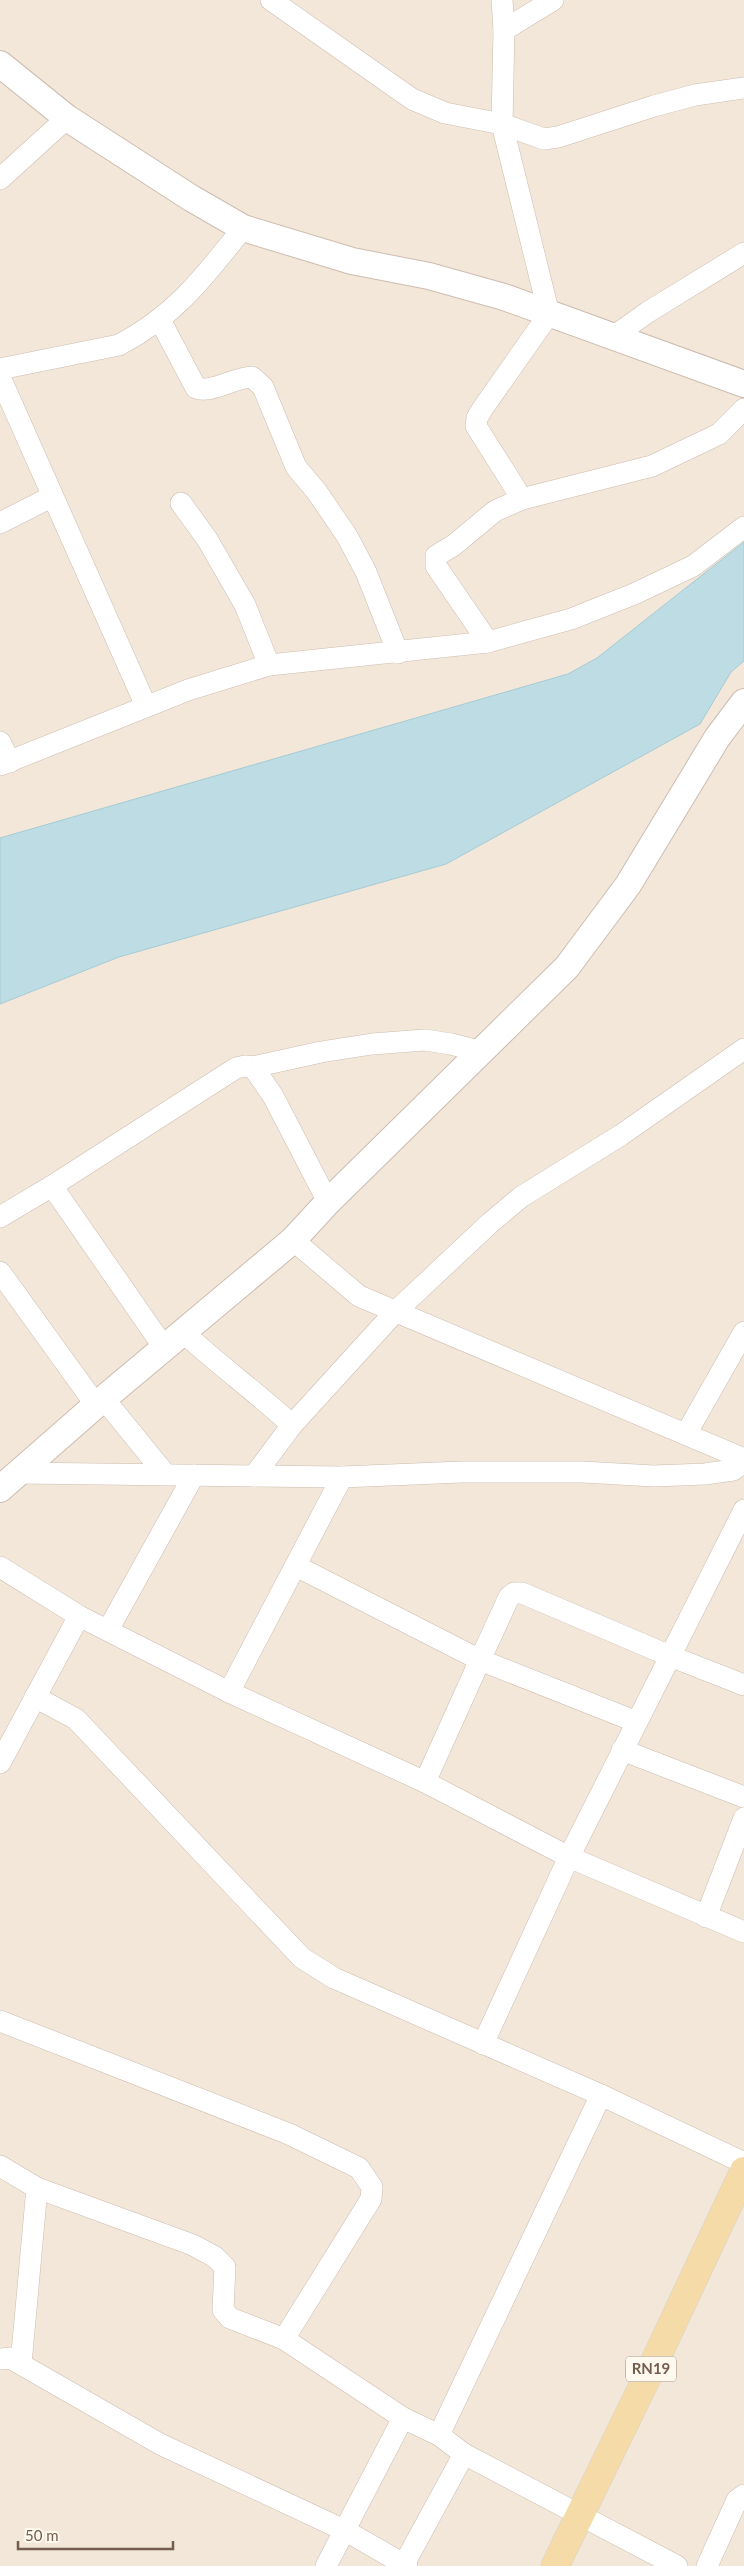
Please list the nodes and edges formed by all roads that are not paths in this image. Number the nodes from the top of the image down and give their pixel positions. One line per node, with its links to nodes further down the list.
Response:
1 (271, 0): 8 (street)
2 (502, 0): 4 (street)
3 (553, 0): 4 (street)
4 (504, 30): 8 (street)
5 (0, 64): 7 (street)
6 (744, 88): 8 (street)
7 (67, 118): 9 (street); 10 (street)
8 (502, 124): 12 (street)
9 (0, 179)
10 (242, 228): 12 (street); 13 (street)
11 (744, 253): 14 (street)
12 (549, 314): 14 (street); 20 (street)
13 (160, 320): 15 (street); 25 (street)
14 (613, 338): 17 (street)
15 (0, 369)
16 (0, 377): 19 (street)
17 (744, 384)
18 (744, 409): 20 (street)
19 (51, 496): 22 (street); 28 (street)
20 (522, 499): 24 (street)
21 (181, 503): 26 (street)
22 (0, 522)
23 (744, 528): 24 (street)
24 (488, 642): 25 (street)
25 (398, 653): 26 (street)
26 (269, 664): 28 (street)
27 (744, 702): 32 (street)
28 (146, 706): 30 (street)
29 (0, 742): 30 (street)
30 (5, 763)
31 (744, 1049): 39 (street)
32 (482, 1052): 33 (street); 35 (street)
33 (253, 1067): 34 (street); 35 (street)
34 (52, 1186): 36 (street); 41 (street)
35 (328, 1202): 37 (street)
36 (0, 1217)
37 (293, 1240): 39 (street); 41 (street)
38 (0, 1272): 42 (street)
39 (395, 1312): 43 (street); 44 (street)
40 (744, 1332): 44 (street)
41 (175, 1341): 42 (street); 43 (street)
42 (100, 1402): 46 (street); 50 (street)
43 (292, 1425): 48 (street)
44 (686, 1434): 45 (street)
45 (744, 1460): 49 (street)
46 (165, 1474): 47 (street); 50 (street)
47 (194, 1475): 48 (street); 55 (street)
48 (254, 1476): 49 (street)
49 (342, 1477): 52 (street)
50 (10, 1481)
51 (744, 1510): 56 (street)
52 (296, 1566): 57 (street); 59 (street)
53 (0, 1567): 54 (street)
54 (79, 1616): 55 (street); 60 (street)
55 (108, 1630): 59 (street)
56 (670, 1656): 57 (street); 58 (street); 61 (street)
57 (480, 1660): 61 (street); 64 (street)
58 (744, 1685)
59 (229, 1692): 64 (street)
60 (35, 1697): 63 (street); 71 (street)
61 (637, 1722): 62 (street)
62 (622, 1750): 65 (street); 67 (street)
63 (0, 1763)
64 (425, 1782): 67 (street)
65 (744, 1797)
66 (744, 1818): 68 (street)
67 (569, 1857): 68 (street); 71 (street)
68 (706, 1917): 69 (street)
69 (744, 1932)
70 (0, 2021): 77 (street)
71 (483, 2044): 72 (street)
72 (600, 2095): 73 (street); 80 (street)
73 (744, 2163)
74 (0, 2166): 76 (street)
75 (744, 2171): 83 (main road, RN19)
76 (37, 2188): 77 (street); 78 (street)
77 (284, 2339): 79 (street)
78 (5, 2360): 84 (street)
79 (403, 2418): 80 (street); 84 (street)
80 (439, 2435): 81 (street)
81 (464, 2454): 83 (street); 86 (street)
82 (744, 2495): 89 (street)
83 (580, 2516): 87 (main road, RN19); 88 (street)
84 (346, 2531): 85 (street); 86 (street)
85 (326, 2566)
86 (405, 2566)
87 (555, 2566)
88 (677, 2566)
89 (707, 2566)

